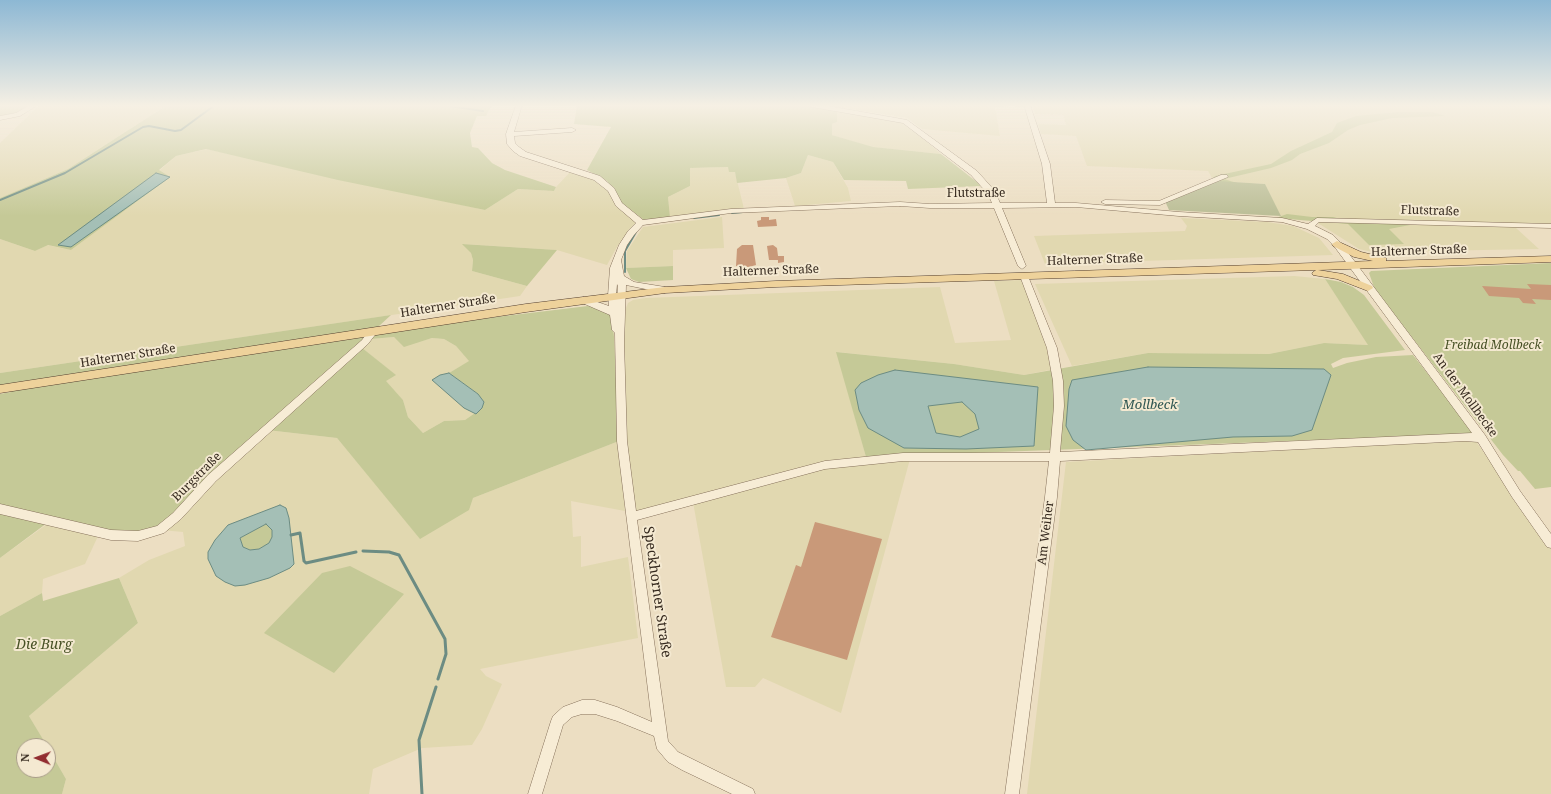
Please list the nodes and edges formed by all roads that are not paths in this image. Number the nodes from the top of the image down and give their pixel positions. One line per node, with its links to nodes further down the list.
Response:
1 (512, 142): 10 (street)
2 (930, 142): 7 (street, Am Weiher)
3 (1039, 142): 6 (street)
4 (1224, 177): 5 (street)
5 (1160, 203): 8 (street); 9 (street)
6 (1051, 205): 7 (street, Flutstraße); 8 (street, Flutstraße)
7 (998, 206): 10 (street, Flutstraße); 19 (street, Am Weiher)
8 (1098, 207): 9 (street, Flutstraße)
9 (1163, 213): 12 (street, Flutstraße)
10 (641, 223): 15 (street)
11 (1551, 226): 12 (street, Flutstraße)
12 (1310, 227): 13 (street, Flutstraße)
13 (1337, 244): 16 (main road); 17 (street, Flutstraße)
14 (1551, 259): 16 (main road, Halterner Straße)
15 (617, 260): 20 (street); 23 (street)
16 (1403, 264): 17 (main road, Halterner Straße)
17 (1353, 266): 18 (main road, Halterner Straße); 21 (street, An der Mollbecke)
18 (1294, 268): 19 (main road, Halterner Straße); 21 (main road)
19 (1024, 274): 22 (main road, Halterner Straße); 30 (street, Am Weiher)
20 (621, 278): 22 (street); 23 (street)
21 (1368, 288): 29 (street, An der Mollbecke)
22 (665, 290): 23 (main road, Halterner Straße)
23 (617, 296): 24 (main road, Halterner Straße); 25 (street, Speckhorner Straße); 27 (street, Speckhorner Straße)
24 (582, 300): 25 (street); 26 (main road, Halterner Straße)
25 (614, 313): 27 (street, Speckhorner Straße)
26 (373, 331): 28 (main road, Halterner Straße); 31 (street, Burgstraße)
27 (619, 343): 32 (street, Speckhorner Straße)
28 (0, 389)
29 (1481, 438): 30 (street); 33 (street, An der Mollbecke)
30 (1054, 457): 32 (street); 37 (street, Am Weiher)
31 (0, 509)
32 (631, 517): 34 (street, Speckhorner Straße)
33 (1551, 544)
34 (660, 732): 35 (street); 36 (street, Speckhorner Straße)
35 (535, 794)
36 (748, 794)
37 (1012, 794)

